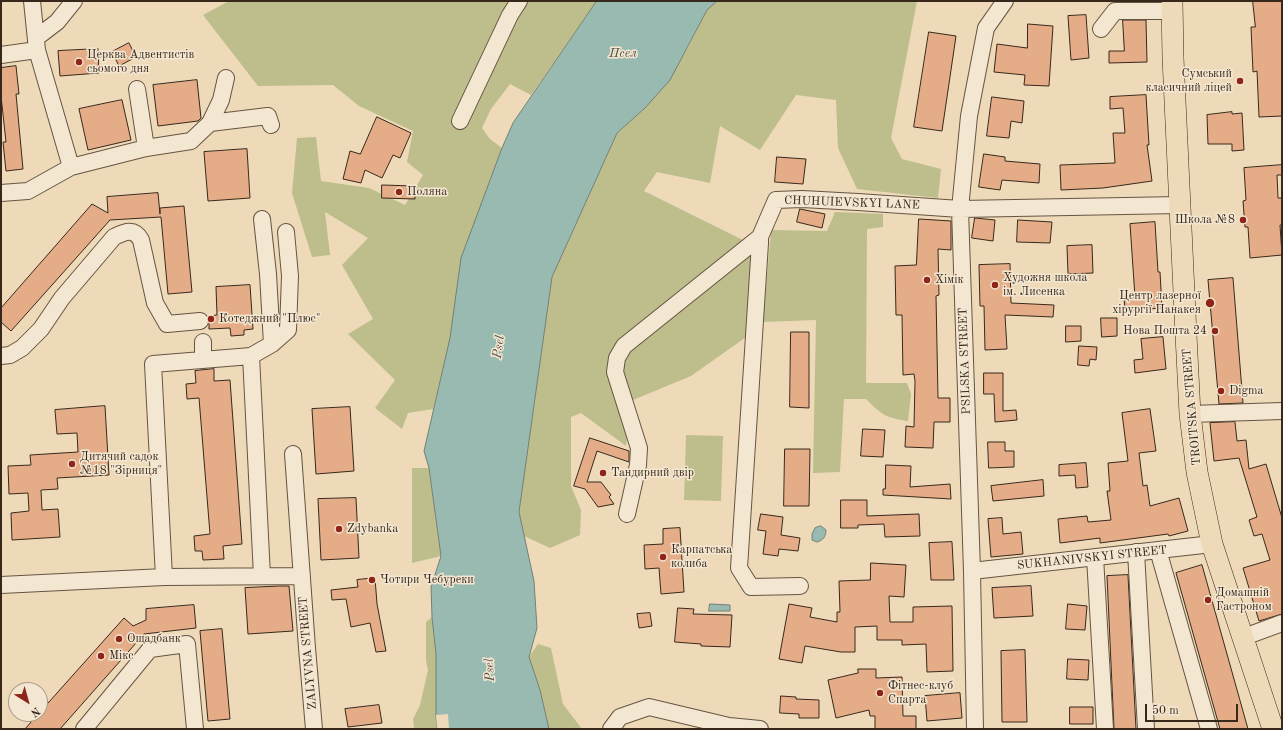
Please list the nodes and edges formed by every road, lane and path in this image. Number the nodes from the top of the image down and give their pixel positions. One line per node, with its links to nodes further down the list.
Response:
1 (32, 1): 7 (street)
2 (74, 1): 7 (street)
3 (519, 1): 11 (street)
4 (1004, 1): 18 (street, PSILSKA STREET)
5 (1172, 6): 6 (street); 17 (main road, TROITSKA STREET)
6 (1101, 29)
7 (36, 44): 8 (street); 15 (street)
8 (1, 55)
9 (226, 78): 12 (street)
10 (137, 89): 14 (street)
11 (460, 122)
12 (210, 123): 13 (street); 14 (street)
13 (272, 125)
14 (146, 148): 15 (street)
15 (70, 167): 16 (street)
16 (1, 193)
17 (1180, 206): 18 (street, CHUHUIEVSKYI LANE); 29 (main road, TROITSKA STREET)
18 (960, 209): 21 (street, CHUHUIEVSKYI LANE); 36 (street, PSILSKA STREET)
19 (262, 219): 24 (street)
20 (286, 232): 24 (street)
21 (760, 237): 31 (street); 41 (street, CHUHUIEVSKYI LANE)
22 (200, 321): 25 (street)
23 (202, 342): 27 (street)
24 (272, 344): 26 (street)
25 (1, 356)
26 (251, 356): 27 (street); 37 (street)
27 (203, 360): 39 (street)
28 (1282, 411): 29 (street)
29 (1190, 414): 32 (main road, TROITSKA STREET)
30 (293, 454): 38 (street, ZALYVNA STREET)
31 (627, 514)
32 (1212, 544): 33 (street, SUKHANIVSKYI STREET); 43 (main road, TROITSKA STREET)
33 (1158, 550): 34 (street, SUKHANIVSKYI STREET); 52 (street)
34 (1136, 552): 35 (street, SUKHANIVSKYI STREET); 51 (street)
35 (1095, 557): 36 (street, SUKHANIVSKYI STREET); 50 (street)
36 (972, 571): 49 (street, PSILSKA STREET)
37 (262, 576): 38 (street); 39 (street)
38 (302, 576): 46 (street, ZALYVNA STREET)
39 (164, 577): 40 (street)
40 (1, 585)
41 (800, 586)
42 (1282, 623): 43 (street)
43 (1244, 637): 53 (main road, TROITSKA STREET)
44 (84, 729): 45 (street)
45 (195, 729)
46 (314, 729)
47 (611, 729): 48 (street)
48 (760, 729)
49 (975, 729)
50 (1105, 729)
51 (1146, 729)
52 (1209, 729)
53 (1273, 729)

